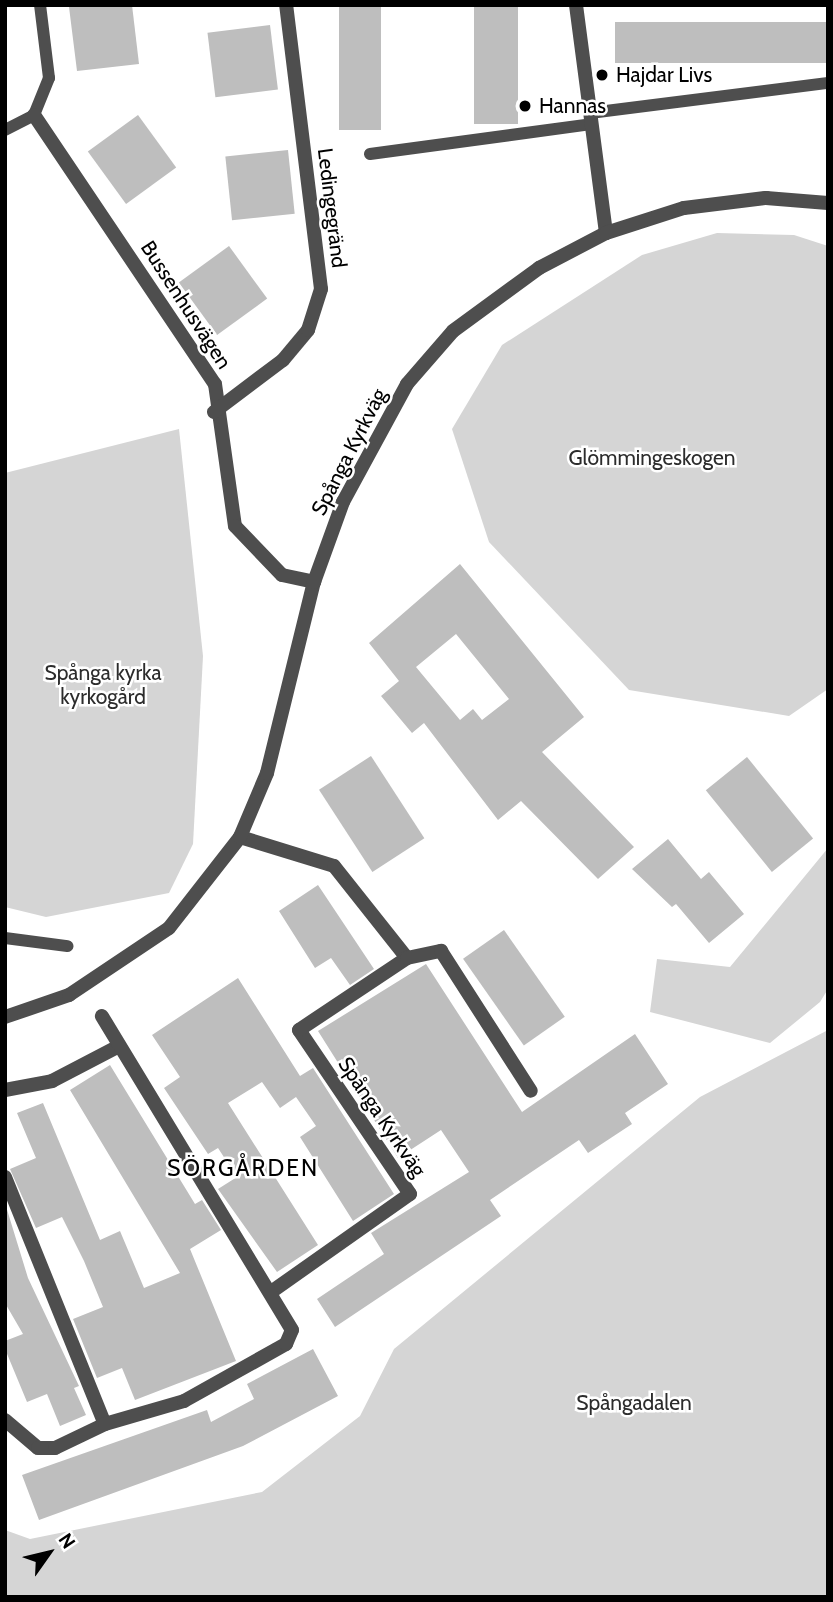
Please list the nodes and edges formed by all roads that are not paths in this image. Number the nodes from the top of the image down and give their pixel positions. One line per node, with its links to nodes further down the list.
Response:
1 (40, 5): 5 (lane)
2 (286, 5): 11 (street, Ledingegränd)
3 (576, 5): 6 (street)
4 (828, 83): 6 (lane)
5 (34, 115): 7 (lane); 11 (street, Bussenhusvägen)
6 (591, 118): 8 (lane); 10 (street)
7 (5, 130)
8 (370, 154)
9 (828, 204): 10 (street, Spånga Kyrkväg)
10 (606, 233): 12 (street, Spånga Kyrkväg)
11 (214, 412): 12 (street, Bussenhusvägen)
12 (314, 582): 13 (street, Spånga Kyrkväg)
13 (240, 837): 16 (street); 18 (street, Spånga Kyrkväg)
14 (5, 938): 15 (lane)
15 (67, 946)
16 (407, 958): 21 (street, Spånga Kyrkväg); 23 (street, Spånga Kyrkväg)
17 (102, 1016): 19 (street)
18 (5, 1017)
19 (117, 1047): 20 (street); 23 (street)
20 (5, 1090)
21 (531, 1091)
22 (5, 1177): 25 (street)
23 (271, 1292): 25 (street)
24 (5, 1420): 25 (street)
25 (104, 1424)

